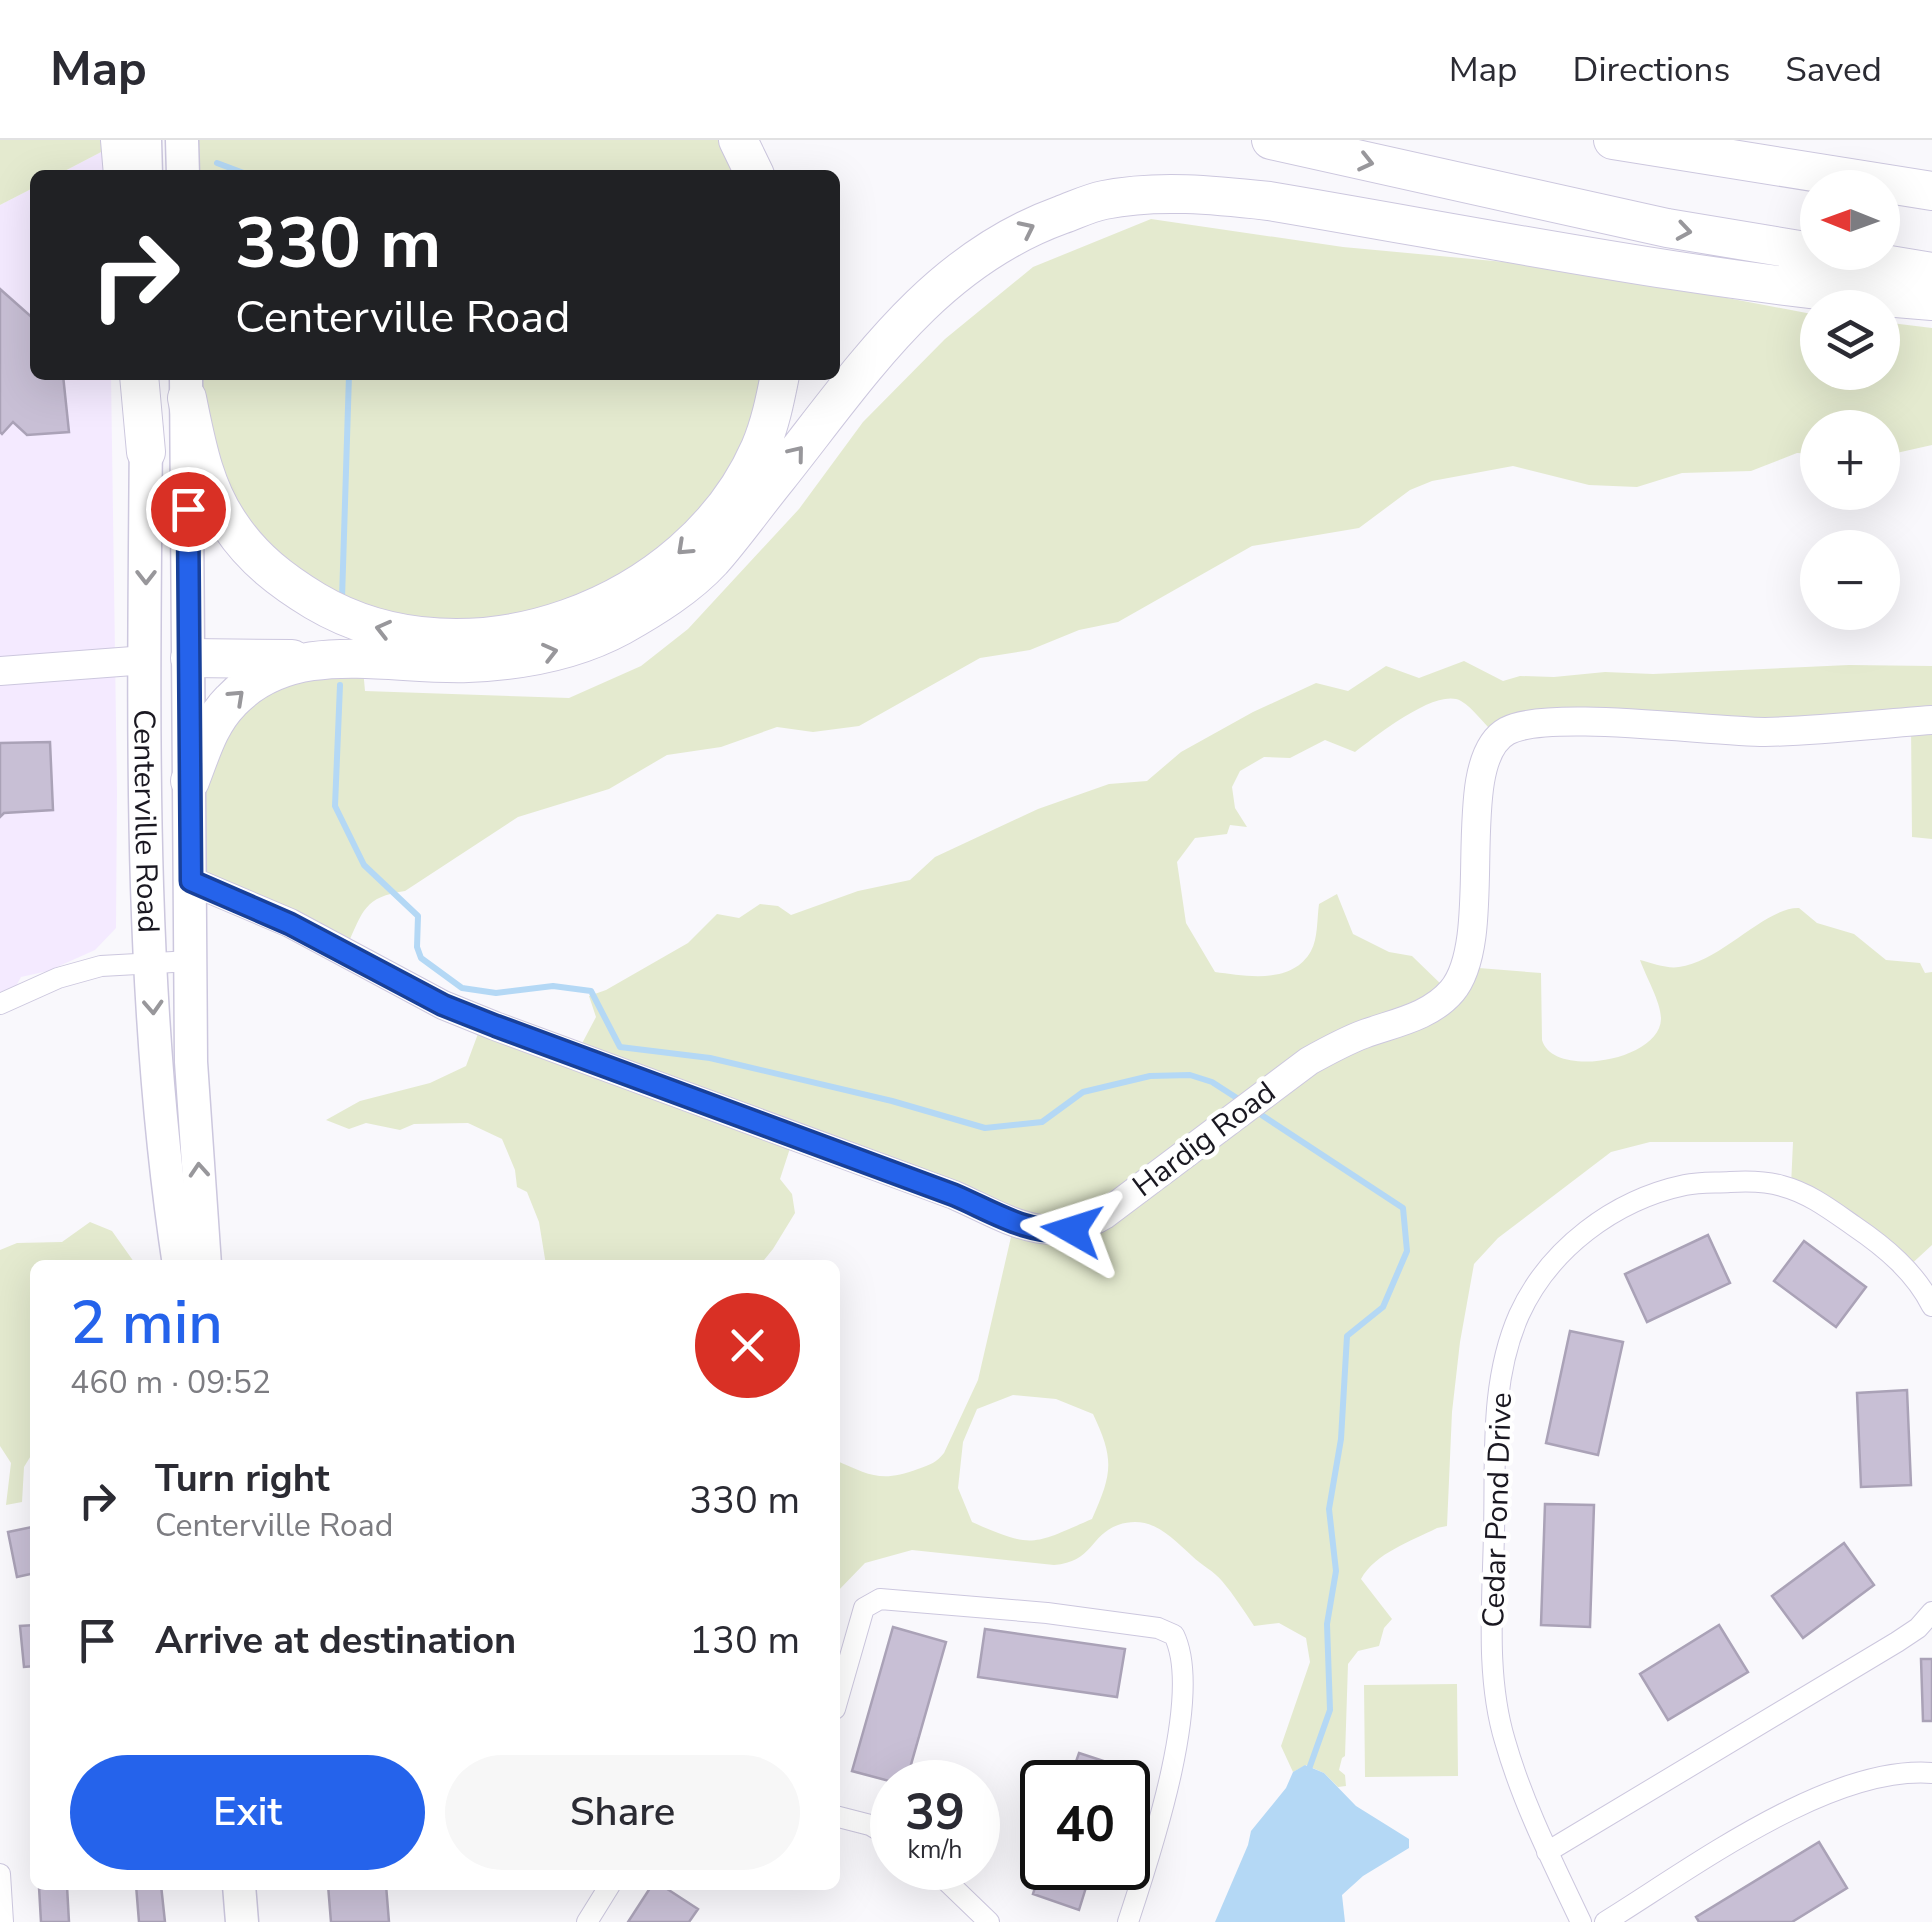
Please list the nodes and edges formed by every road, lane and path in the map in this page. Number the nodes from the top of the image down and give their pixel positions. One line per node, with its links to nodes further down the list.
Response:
1 (120, 140): 7 (highway)
2 (146, 140): 8 (main road)
3 (182, 140): 9 (main road)
4 (738, 140): 10 (highway)
5 (1271, 140): 12 (highway, one-way to 12)
6 (1628, 142): 11 (highway)
7 (123, 170)
8 (146, 170)
9 (183, 170)
10 (753, 170)
11 (1932, 191)
12 (1932, 272)
13 (1932, 301): 19 (highway, one-way to 13)
14 (143, 380): 17 (highway)
15 (779, 380): 16 (highway, one-way to 16)
16 (187, 386): 18 (main road, Centerville Road)
17 (146, 452): 20 (main road, Centerville Road, one-way to 20)
18 (190, 658): 19 (highway); 20 (main road); 23 (main road, Centerville Road)
19 (314, 659): 23 (highway, one-way to 19)
20 (146, 660): 21 (street); 26 (main road, Centerville Road)
21 (0, 671)
22 (1932, 720): 24 (street, Hardig Road)
23 (190, 781): 24 (main road, Centerville Road)
24 (191, 881): 25 (main road, Centerville Road)
25 (191, 960): 26 (street); 29 (main road, Centerville Road, one-way to 25)
26 (151, 964): 27 (street); 28 (main road, Centerville Road, one-way to 28)
27 (0, 1004)
28 (178, 1260)
29 (204, 1260)
30 (1932, 1306): 36 (street, Cedar Pond Drive)
31 (1932, 1612): 36 (street)
32 (840, 1692): 45 (street)
33 (1932, 1772): 47 (street)
34 (840, 1817): 35 (street)
35 (870, 1825)
36 (1548, 1852): 46 (street, Cedar Pond Drive)
37 (0, 1874): 41 (street)
38 (239, 1890): 42 (main road)
39 (607, 1890): 43 (street)
40 (956, 1890): 44 (street)
41 (3, 1922)
42 (242, 1922)
43 (587, 1922)
44 (989, 1922)
45 (1128, 1922)
46 (1580, 1922)
47 (1604, 1922)

